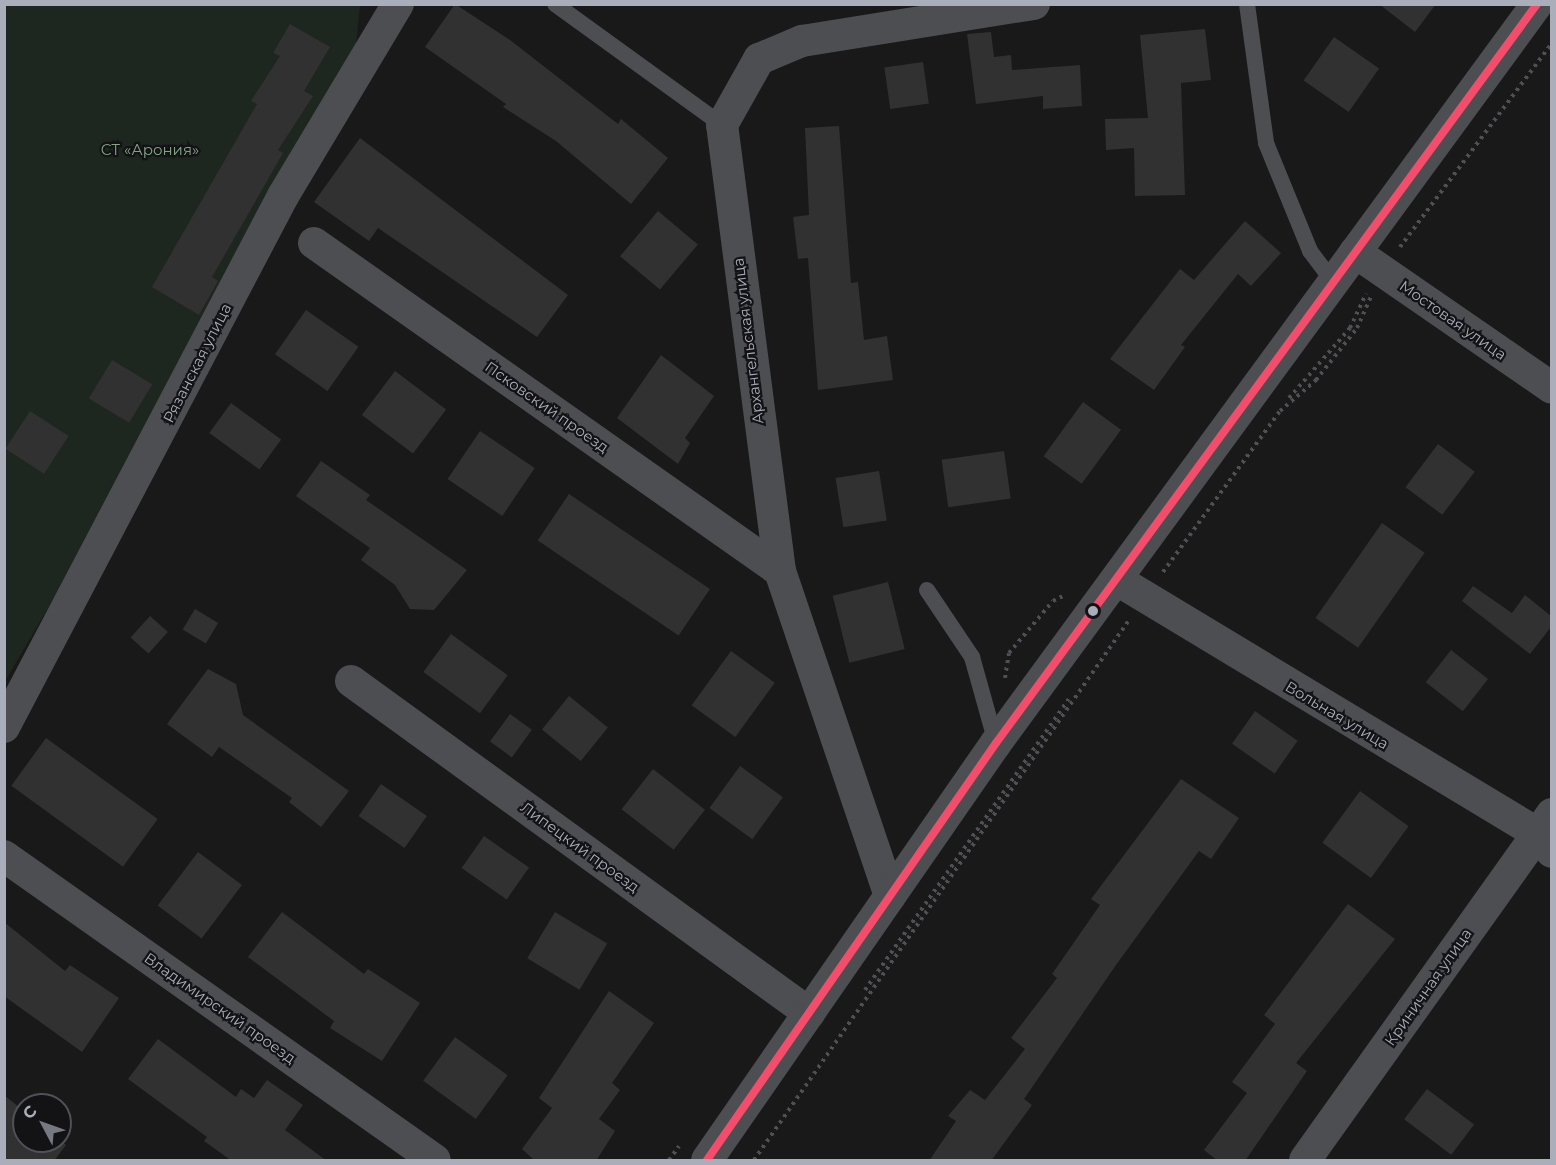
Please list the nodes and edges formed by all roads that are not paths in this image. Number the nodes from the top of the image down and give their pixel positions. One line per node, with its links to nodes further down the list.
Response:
1 (398, 4): 15 (street, Рязанская улица)
2 (555, 4): 6 (lane)
3 (1034, 4): 6 (street)
4 (1247, 4): 9 (lane)
5 (1537, 4): 8 (street)
6 (722, 125): 11 (street, Архангельская улица)
7 (314, 243): 11 (street, Псковский проезд)
8 (1355, 252): 9 (street); 10 (street, Мостовая улица)
9 (1333, 282): 12 (street)
10 (1551, 388)
11 (780, 571): 19 (street, Архангельская улица)
12 (1119, 581): 16 (street); 17 (street, Вольная улица)
13 (927, 591): 16 (lane)
14 (351, 681): 20 (street, Липецкий проезд)
15 (4, 727)
16 (996, 743): 19 (street)
17 (1546, 833): 23 (street, Криничная улица)
18 (4, 856): 21 (street, Владимирский проезд)
19 (890, 896): 20 (street)
20 (809, 1013): 22 (street)
21 (435, 1161)
22 (707, 1161)
23 (1305, 1161)

